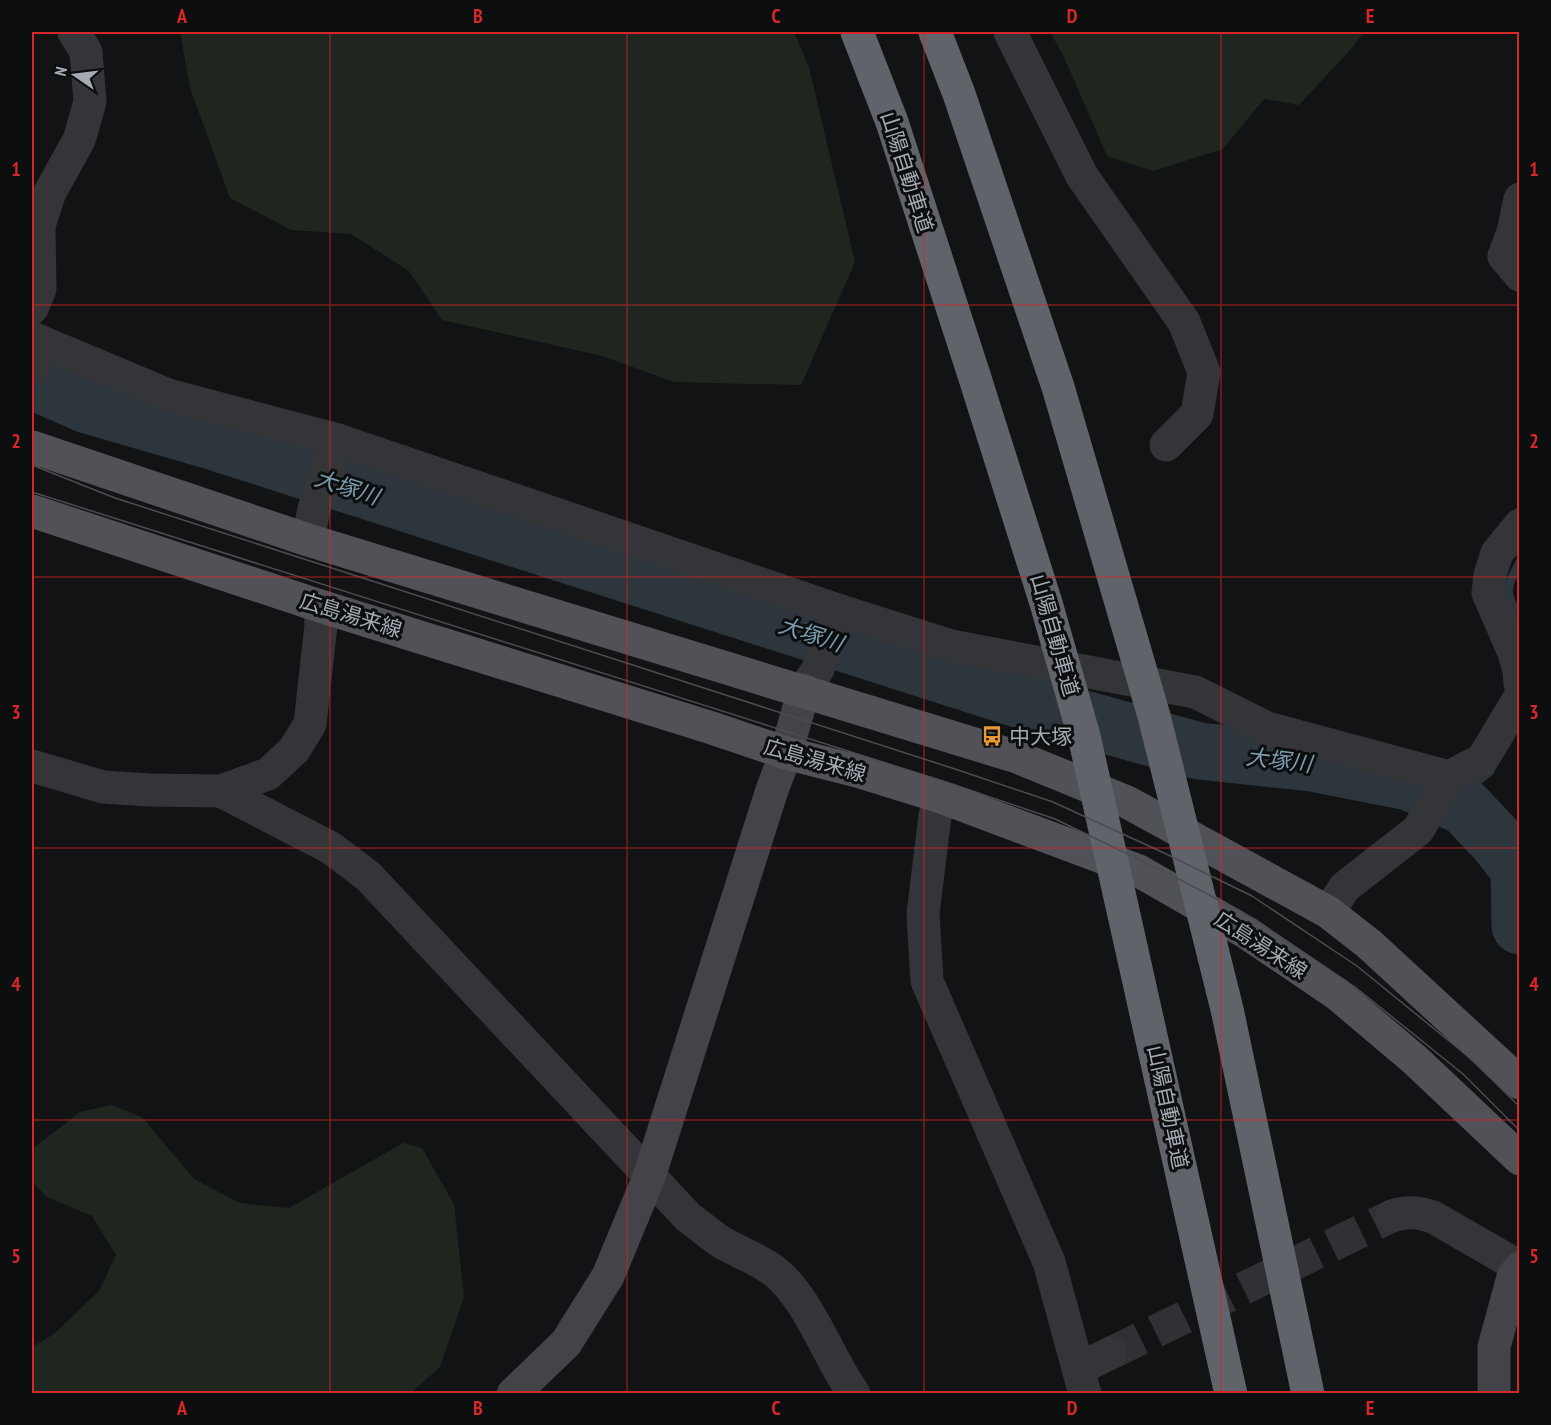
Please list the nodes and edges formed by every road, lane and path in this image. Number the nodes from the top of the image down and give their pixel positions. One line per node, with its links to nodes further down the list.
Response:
1 (74, 32): 7 (street)
2 (857, 32): 34 (highway, 山陽自動車道)
3 (935, 32): 35 (highway)
4 (1010, 32): 8 (street)
5 (1520, 199): 6 (street)
6 (1520, 275)
7 (32, 344): 10 (street)
8 (1166, 445)
9 (32, 447): 13 (main road)
10 (334, 448): 13 (street); 15 (street)
11 (32, 511): 14 (main road, 広島湯来線)
12 (1520, 525): 17 (street)
13 (308, 540): 16 (main road)
14 (320, 606): 19 (main road, 広島湯来線); 22 (street)
15 (836, 618): 16 (street); 21 (street)
16 (811, 680): 19 (street); 24 (main road)
17 (1520, 684)
18 (1520, 697): 21 (street)
19 (786, 753): 23 (main road, 広島湯来線); 27 (street)
20 (32, 766): 22 (street)
21 (1449, 778): 24 (street)
22 (221, 791): 27 (street)
23 (941, 797): 26 (main road, 広島湯来線); 31 (street)
24 (1328, 912): 25 (main road)
25 (1520, 1083)
26 (1520, 1159)
27 (649, 1177): 32 (street); 33 (street)
28 (1392, 1216): 29 (street)
29 (1520, 1267): 36 (street)
30 (1111, 1353): 31 (street)
31 (1076, 1385)
32 (513, 1394)
33 (854, 1394)
34 (1232, 1394)
35 (1308, 1394)
36 (1494, 1394)

